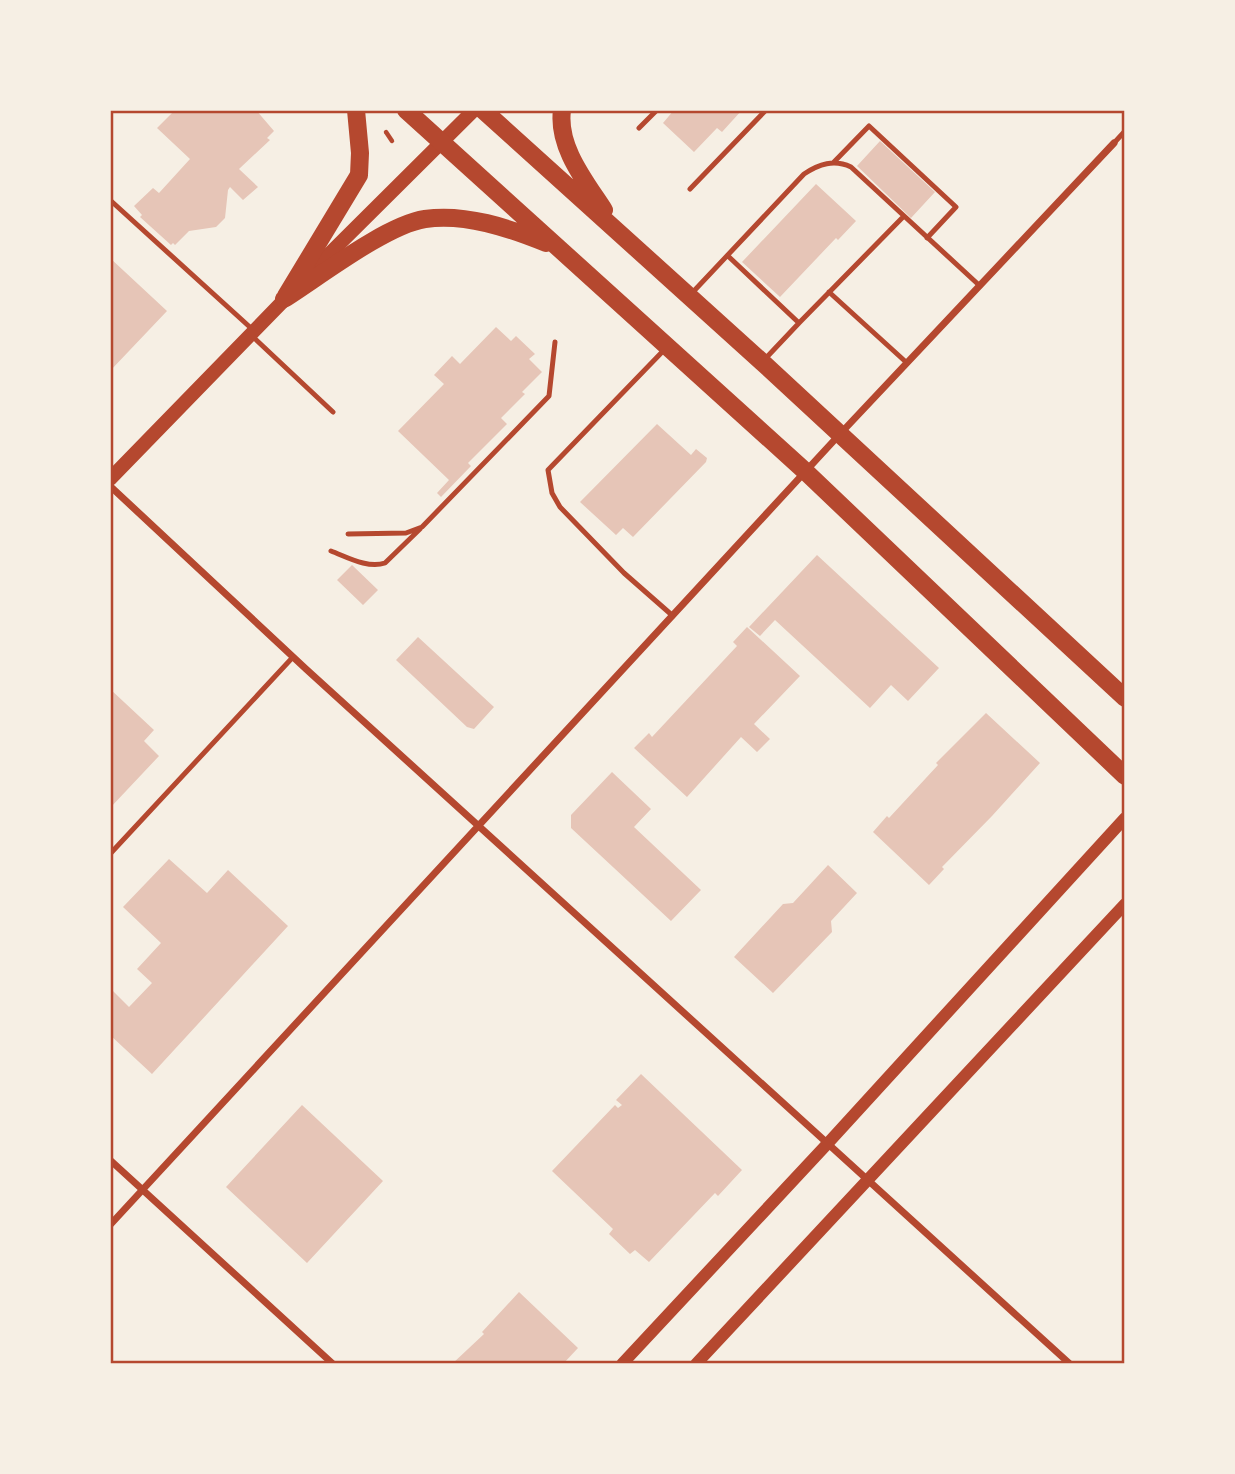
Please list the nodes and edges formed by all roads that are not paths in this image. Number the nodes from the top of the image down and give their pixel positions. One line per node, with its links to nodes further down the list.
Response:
1 (356, 110): 23 (main road)
2 (406, 110): 10 (main road)
3 (474, 110): 10 (main road)
4 (483, 110): 16 (main road)
5 (562, 110): 16 (main road)
6 (657, 110): 8 (lane)
7 (766, 110): 13 (lane)
8 (639, 128)
9 (1125, 131): 11 (lane)
10 (442, 142): 18 (main road); 23 (main road)
11 (1114, 143): 20 (street)
12 (833, 163): 15 (lane); 17 (lane); 19 (lane)
13 (690, 189)
14 (110, 200): 25 (lane)
15 (904, 216): 17 (lane); 21 (lane)
16 (618, 231): 22 (main road)
17 (927, 237): 20 (lane)
18 (558, 248): 23 (main road); 27 (main road)
19 (728, 256): 22 (lane); 24 (lane)
20 (980, 286): 29 (street)
21 (829, 292): 24 (lane); 29 (lane)
22 (689, 296): 28 (main road)
23 (284, 299): 25 (main road)
24 (799, 323): 28 (lane)
25 (253, 333): 30 (lane); 33 (main road)
26 (555, 342): 35 (lane)
27 (667, 346): 32 (main road); 38 (lane)
28 (762, 362): 31 (main road)
29 (907, 363): 31 (street)
30 (333, 412)
31 (840, 434): 32 (street); 40 (main road)
32 (806, 472): 38 (street); 41 (main road)
33 (110, 478)
34 (110, 486): 39 (street)
35 (422, 527): 36 (lane); 37 (lane)
36 (348, 534)
37 (331, 551)
38 (673, 617): 43 (street)
39 (293, 657): 43 (street); 44 (lane)
40 (1125, 698)
41 (1125, 776)
42 (1125, 818): 46 (street)
43 (479, 827): 46 (street); 49 (street)
44 (110, 854)
45 (1125, 904): 48 (street)
46 (829, 1142): 48 (street); 52 (street)
47 (110, 1160): 49 (street)
48 (869, 1181): 53 (street); 54 (street)
49 (144, 1189): 50 (street); 51 (street)
50 (110, 1225)
51 (333, 1364)
52 (622, 1364)
53 (696, 1364)
54 (1070, 1364)

